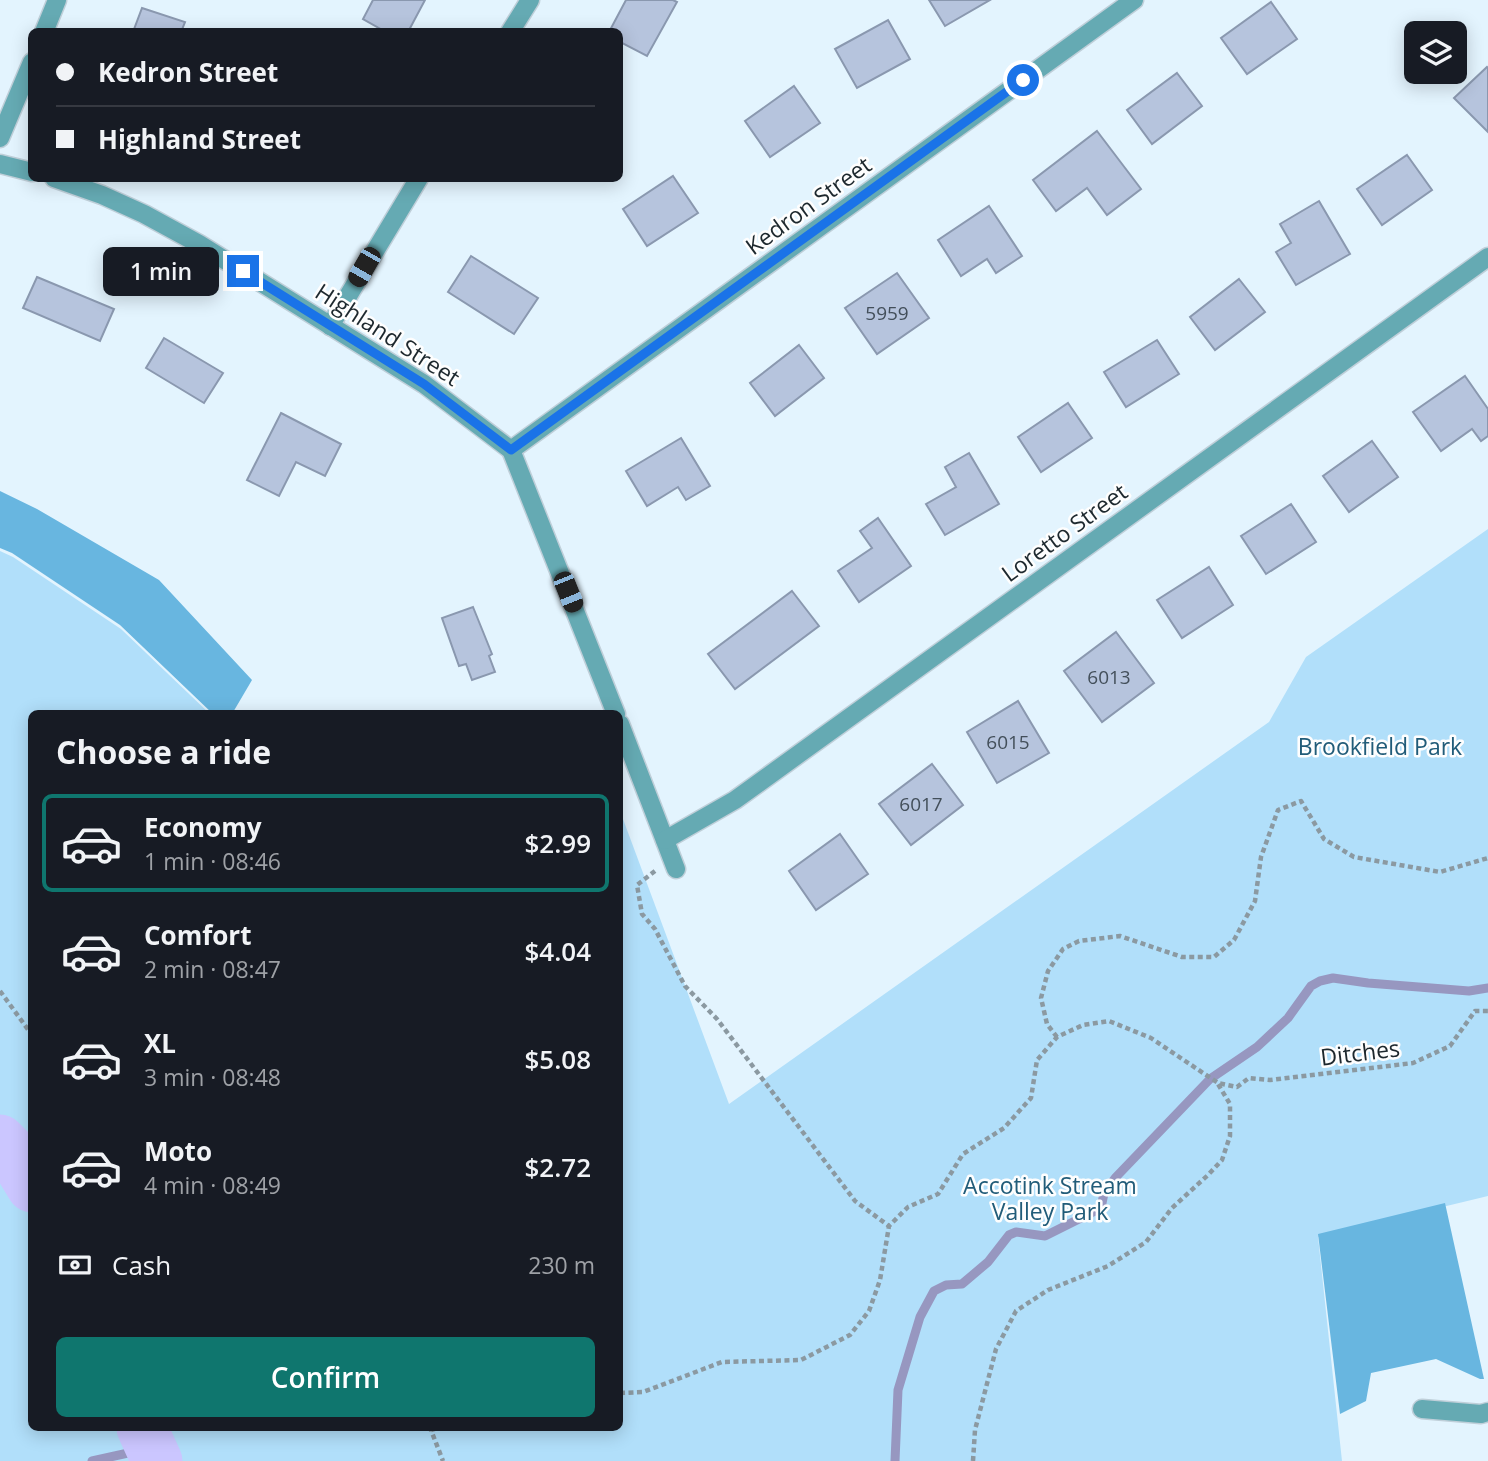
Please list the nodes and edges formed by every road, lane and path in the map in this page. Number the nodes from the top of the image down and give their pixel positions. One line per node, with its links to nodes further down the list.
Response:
1 (57, 0): 4 (street)
2 (530, 0): 5 (street)
3 (1134, 0): 14 (street, Kedron Street)
4 (46, 28)
5 (512, 28)
6 (28, 72): 7 (street)
7 (0, 138)
8 (0, 164): 9 (street)
9 (28, 171)
10 (65, 182): 13 (street, Highland Street)
11 (417, 182): 13 (street)
12 (1488, 257): 17 (street, Loretto Street)
13 (330, 326): 14 (street, Highland Street)
14 (511, 450): 15 (street)
15 (614, 710)
16 (623, 732): 17 (street)
17 (665, 841): 19 (street); 25 (path)
18 (1488, 858): 23 (path)
19 (676, 869)
20 (0, 991): 22 (path)
21 (1488, 1011): 24 (path, Ditches)
22 (28, 1030)
23 (1057, 1037): 24 (path); 25 (path)
24 (1218, 1083): 31 (path)
25 (889, 1226): 26 (path)
26 (623, 1393)
27 (1422, 1409): 28 (street)
28 (1488, 1412)
29 (431, 1431): 30 (path)
30 (443, 1461)
31 (973, 1461)

